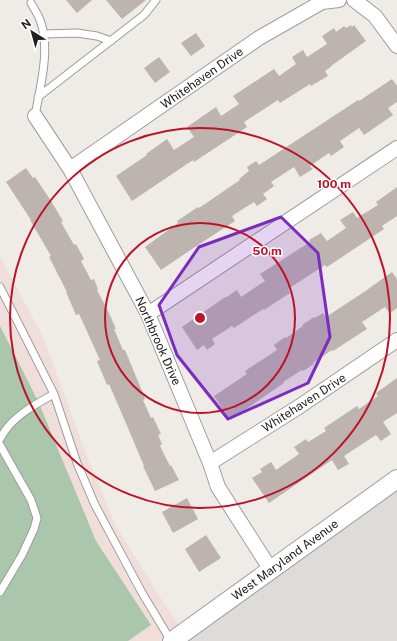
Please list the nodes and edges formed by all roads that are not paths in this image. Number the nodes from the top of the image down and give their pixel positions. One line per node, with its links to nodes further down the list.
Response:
1 (156, 0): 6 (lane)
2 (339, 0): 11 (street, Whitehaven Drive)
3 (354, 0): 7 (street)
4 (31, 3): 5 (lane)
5 (44, 34): 6 (lane); 8 (lane)
6 (110, 41): 8 (lane)
7 (397, 46)
8 (38, 97): 9 (lane)
9 (35, 116): 11 (street, Northbrook Drive)
10 (397, 148): 13 (street)
11 (70, 169): 13 (street, Northbrook Drive)
12 (0, 287): 15 (lane)
13 (148, 314): 18 (street, Northbrook Drive)
14 (397, 340): 18 (street, Whitehaven Drive)
15 (54, 394): 16 (lane); 22 (lane)
16 (0, 439)
17 (0, 445): 21 (lane)
18 (210, 463): 20 (street, Northbrook Drive)
19 (397, 479): 20 (street, West Maryland Avenue)
20 (271, 570): 22 (street, West Maryland Avenue)
21 (0, 592)
22 (171, 641)

